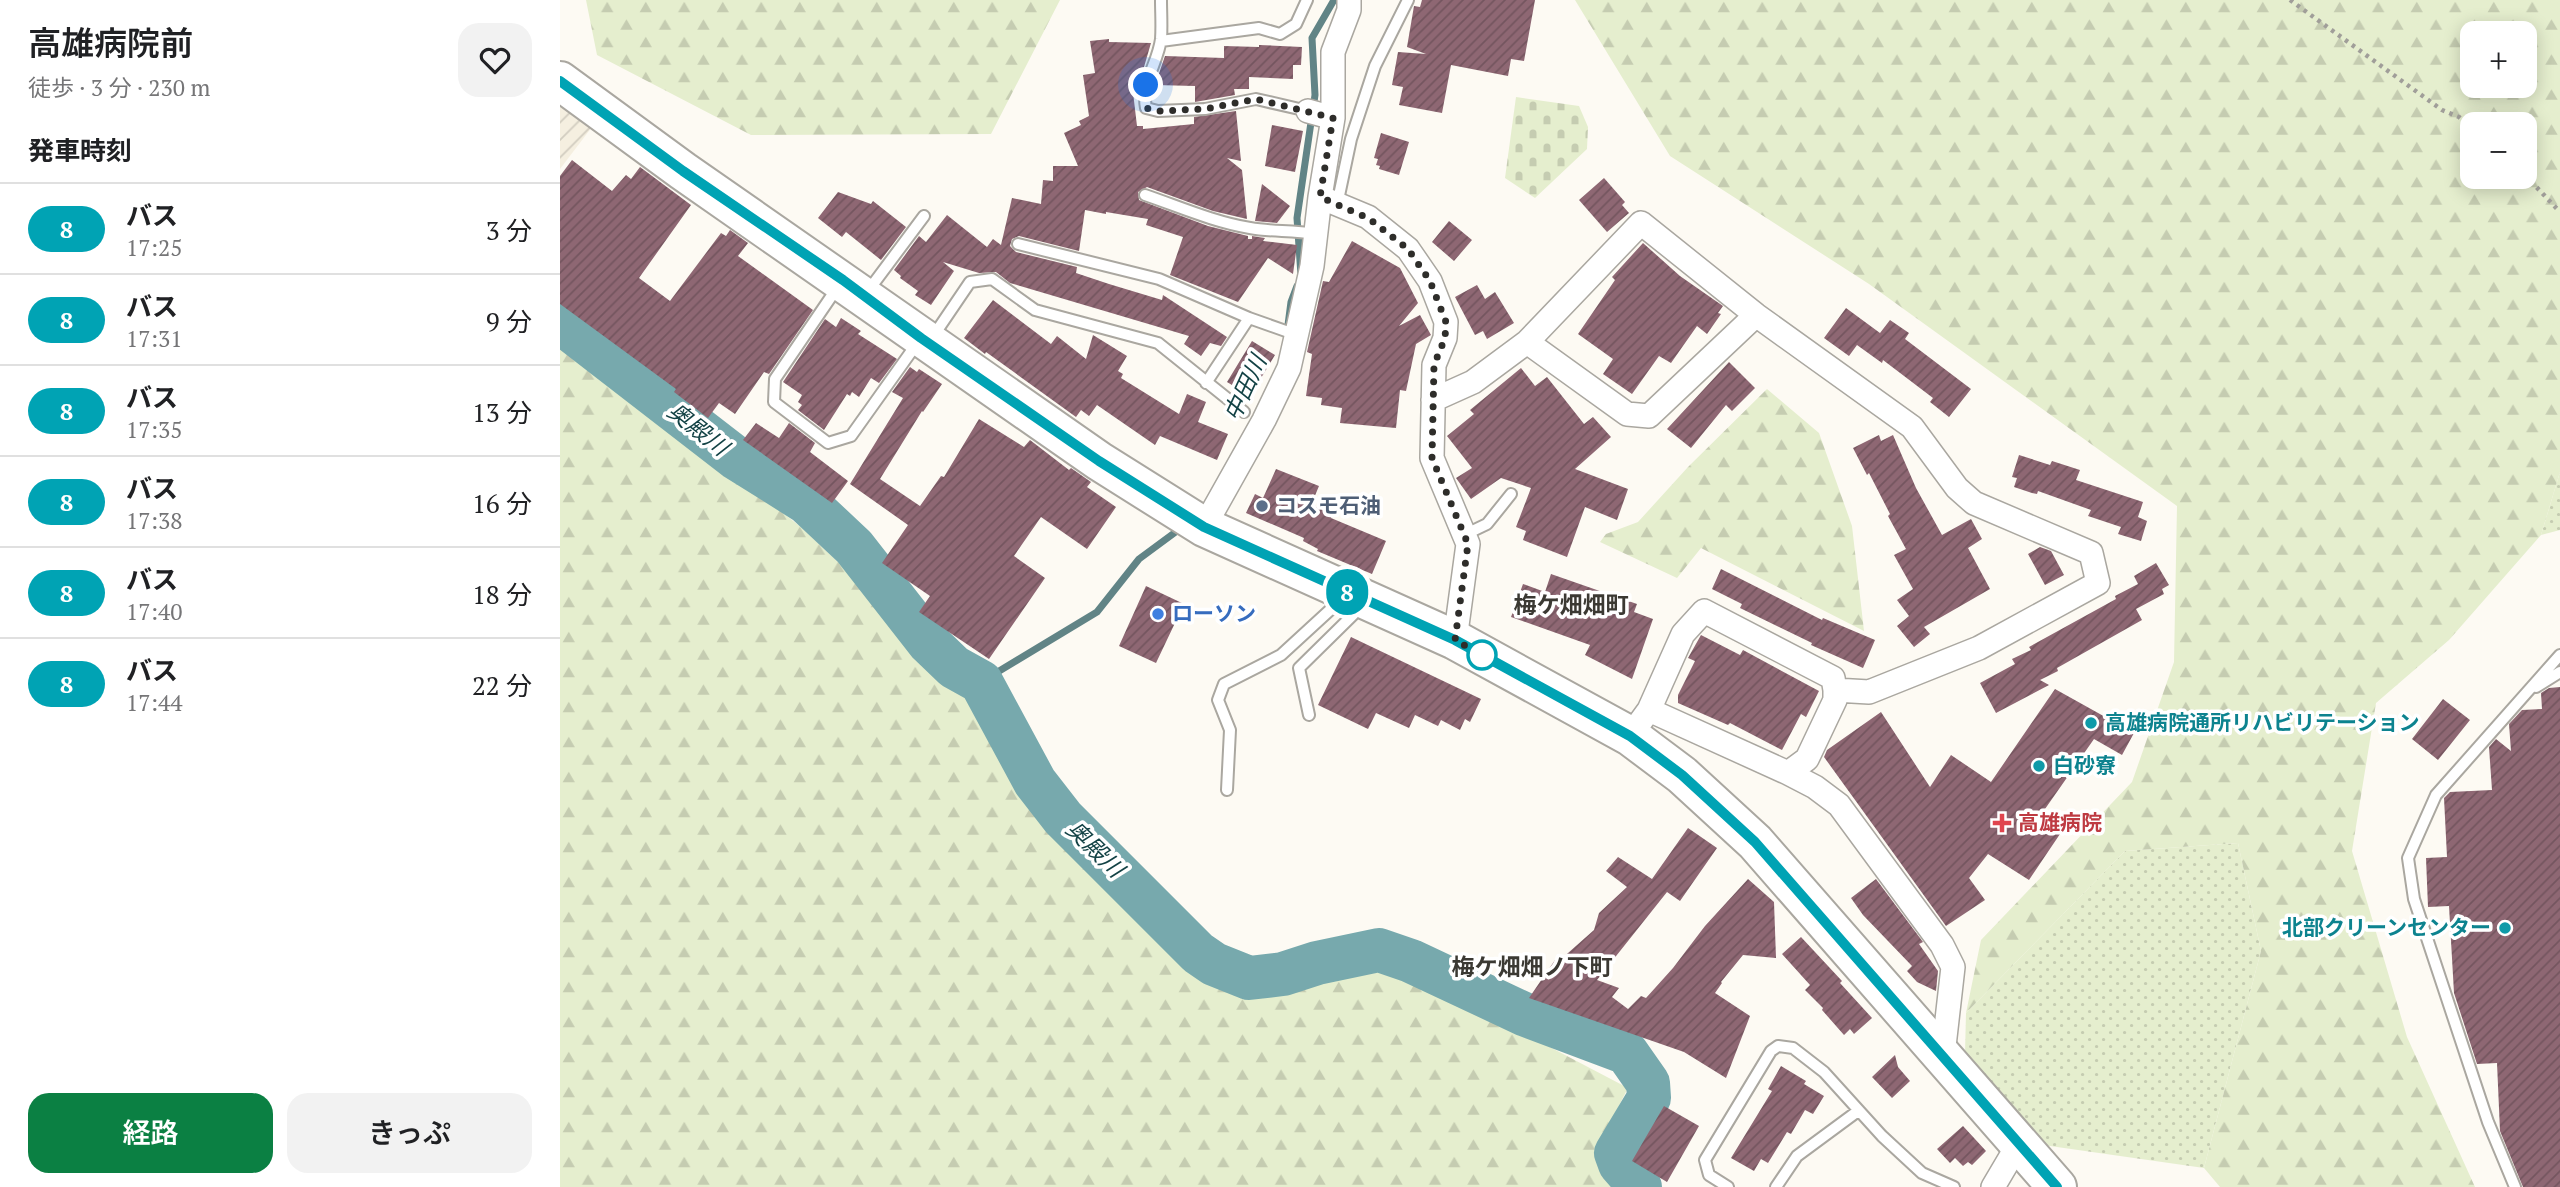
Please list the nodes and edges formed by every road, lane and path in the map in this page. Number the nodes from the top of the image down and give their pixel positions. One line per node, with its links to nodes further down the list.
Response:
1 (1161, 0): 6 (lane)
2 (1307, 0): 6 (lane)
3 (1349, 0): 8 (street)
4 (1408, 0): 12 (lane)
5 (2290, 0): 9 (path)
6 (1161, 41): 8 (lane)
7 (560, 80): 17 (highway)
8 (1321, 115): 12 (street)
9 (2460, 118)
10 (2537, 188): 13 (path)
11 (1146, 195): 15 (lane)
12 (1329, 202): 15 (street); 24 (street)
13 (2560, 212)
14 (924, 216): 17 (lane)
15 (1315, 234): 20 (street)
16 (1018, 244): 19 (lane)
17 (854, 288): 21 (highway); 21 (lane)
18 (1756, 315): 22 (street); 22 (street); 33 (street)
19 (1249, 318): 20 (lane); 23 (lane)
20 (1297, 335): 25 (street)
21 (925, 340): 23 (lane); 27 (highway)
22 (1527, 342): 24 (street)
23 (1206, 383): 25 (lane)
24 (1433, 400): 28 (street)
25 (1255, 417): 27 (street)
26 (1511, 494): 28 (lane)
27 (1196, 522): 29 (highway)
28 (1464, 535): 30 (street)
29 (1358, 597): 30 (highway); 35 (lane); 38 (lane)
30 (1455, 640): 36 (highway)
31 (2560, 655): 34 (lane)
32 (2560, 672): 34 (lane)
33 (1835, 690): 36 (street); 37 (street)
34 (2525, 694): 47 (lane)
35 (1308, 715)
36 (1639, 723): 37 (street); 39 (highway)
37 (1788, 772): 39 (street)
38 (1227, 790)
39 (1943, 1055): 41 (highway)
40 (1858, 1111): 42 (lane); 43 (lane); 44 (lane)
41 (2019, 1143): 45 (street); 46 (highway)
42 (1728, 1187)
43 (1776, 1187)
44 (1954, 1187)
45 (1993, 1187)
46 (2057, 1187)
47 (2515, 1187)

